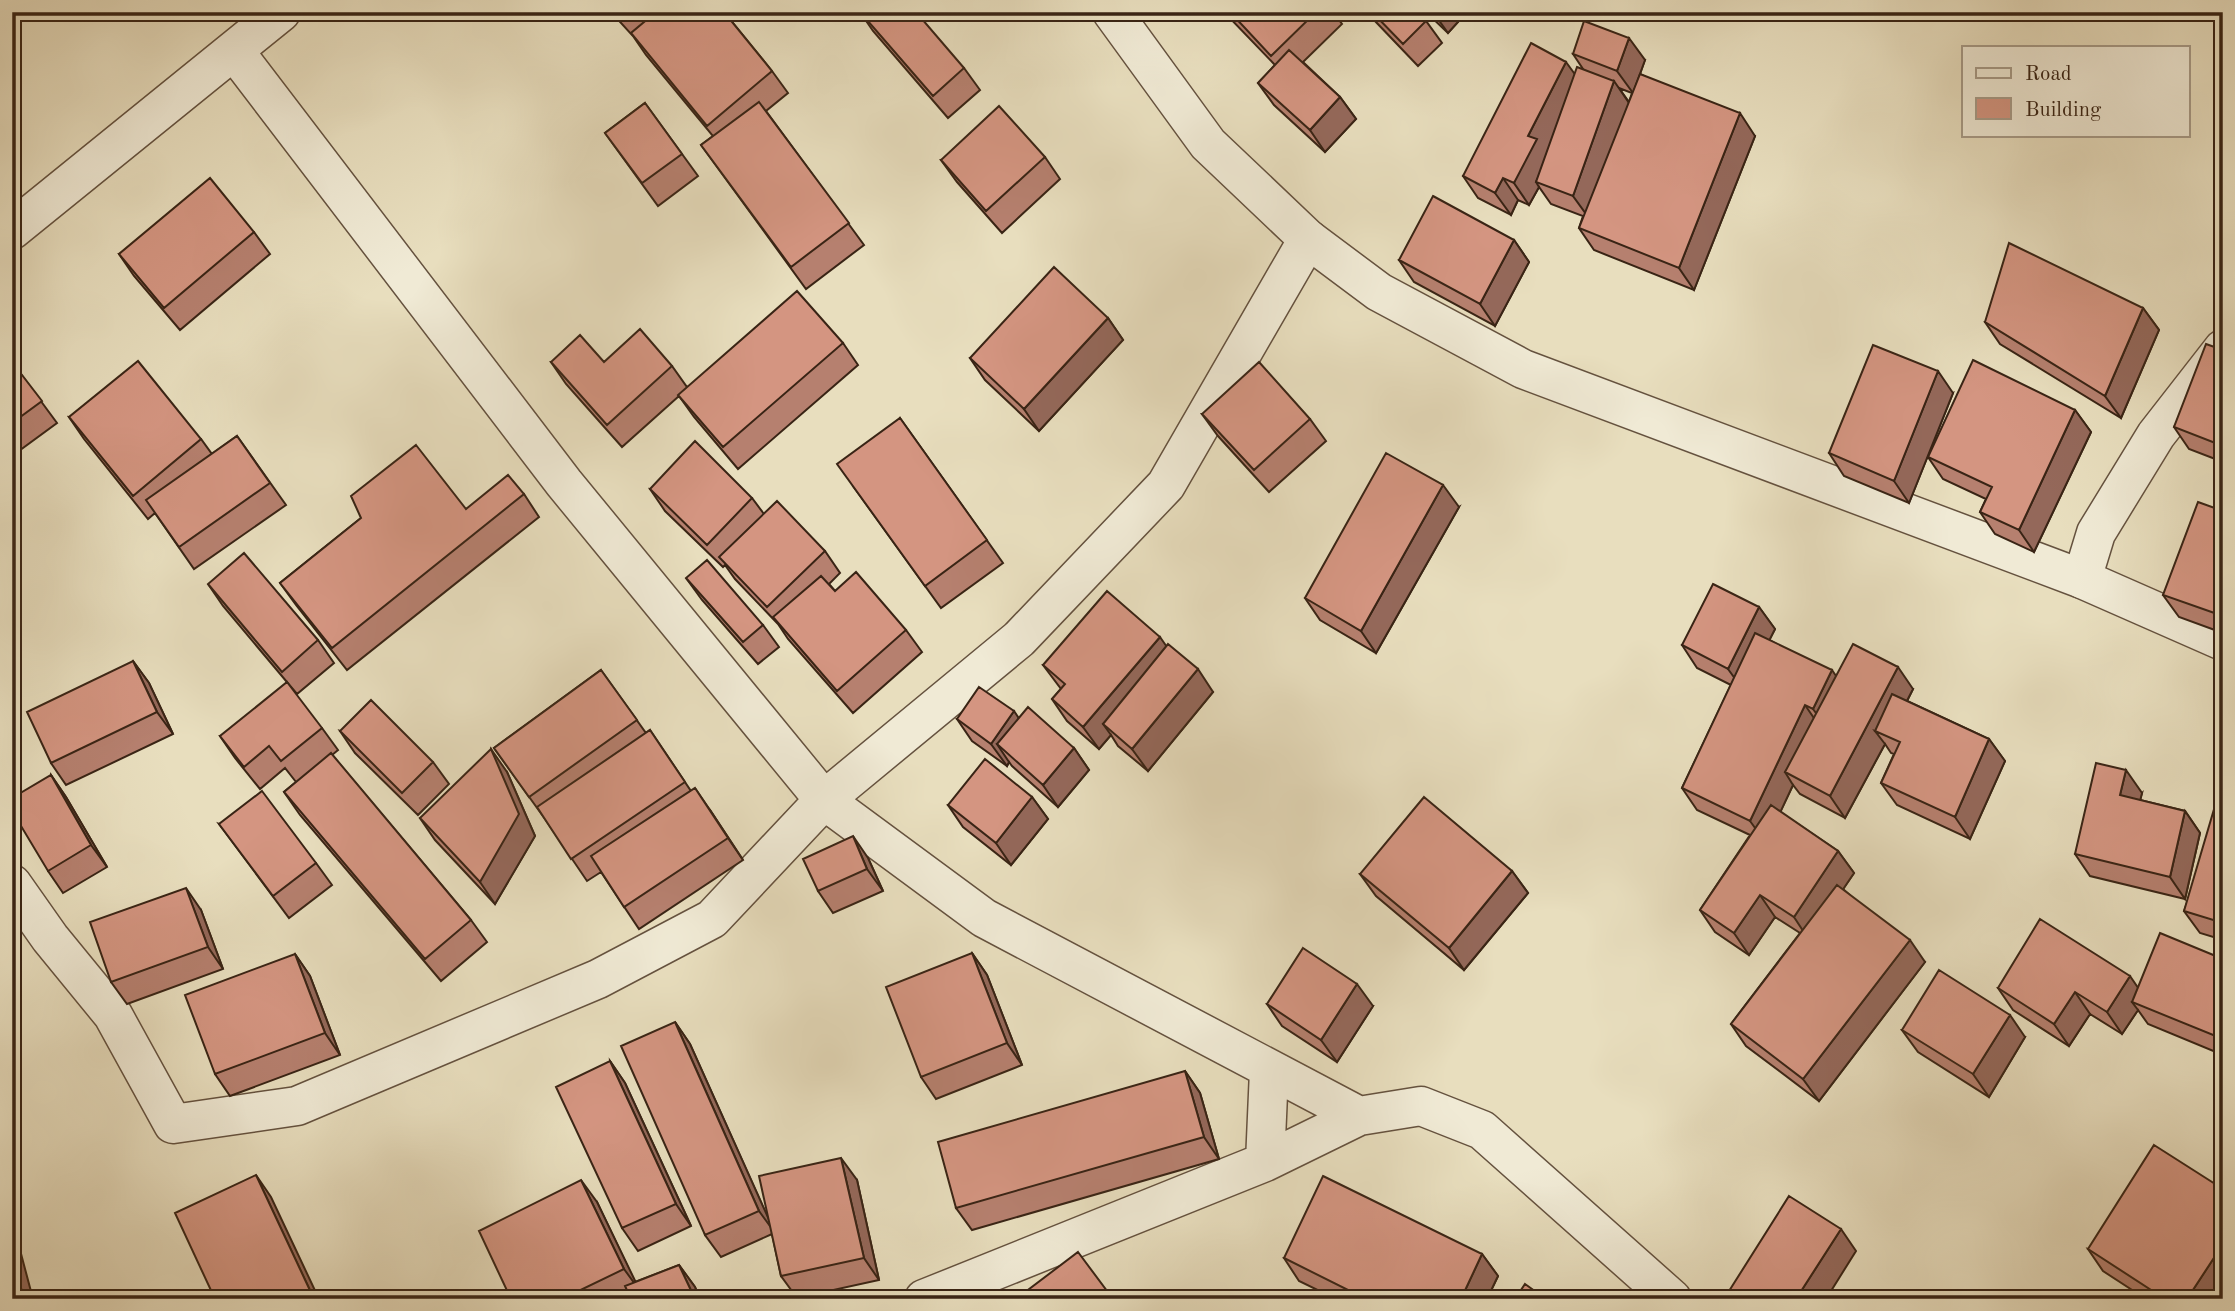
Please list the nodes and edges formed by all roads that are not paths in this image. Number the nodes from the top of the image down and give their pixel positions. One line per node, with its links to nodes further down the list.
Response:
1 (1112, 12): 4 (street)
2 (258, 26): 3 (street); 8 (street)
3 (12, 230)
4 (1308, 239): 6 (street); 8 (street)
5 (2223, 349): 6 (street)
6 (2082, 579): 7 (street)
7 (2223, 641)
8 (824, 800): 9 (street); 10 (street)
9 (12, 884)
10 (1269, 1071): 11 (street); 12 (street)
11 (1359, 1116): 12 (street); 14 (street)
12 (1265, 1162): 13 (street)
13 (924, 1299)
14 (1672, 1299)

